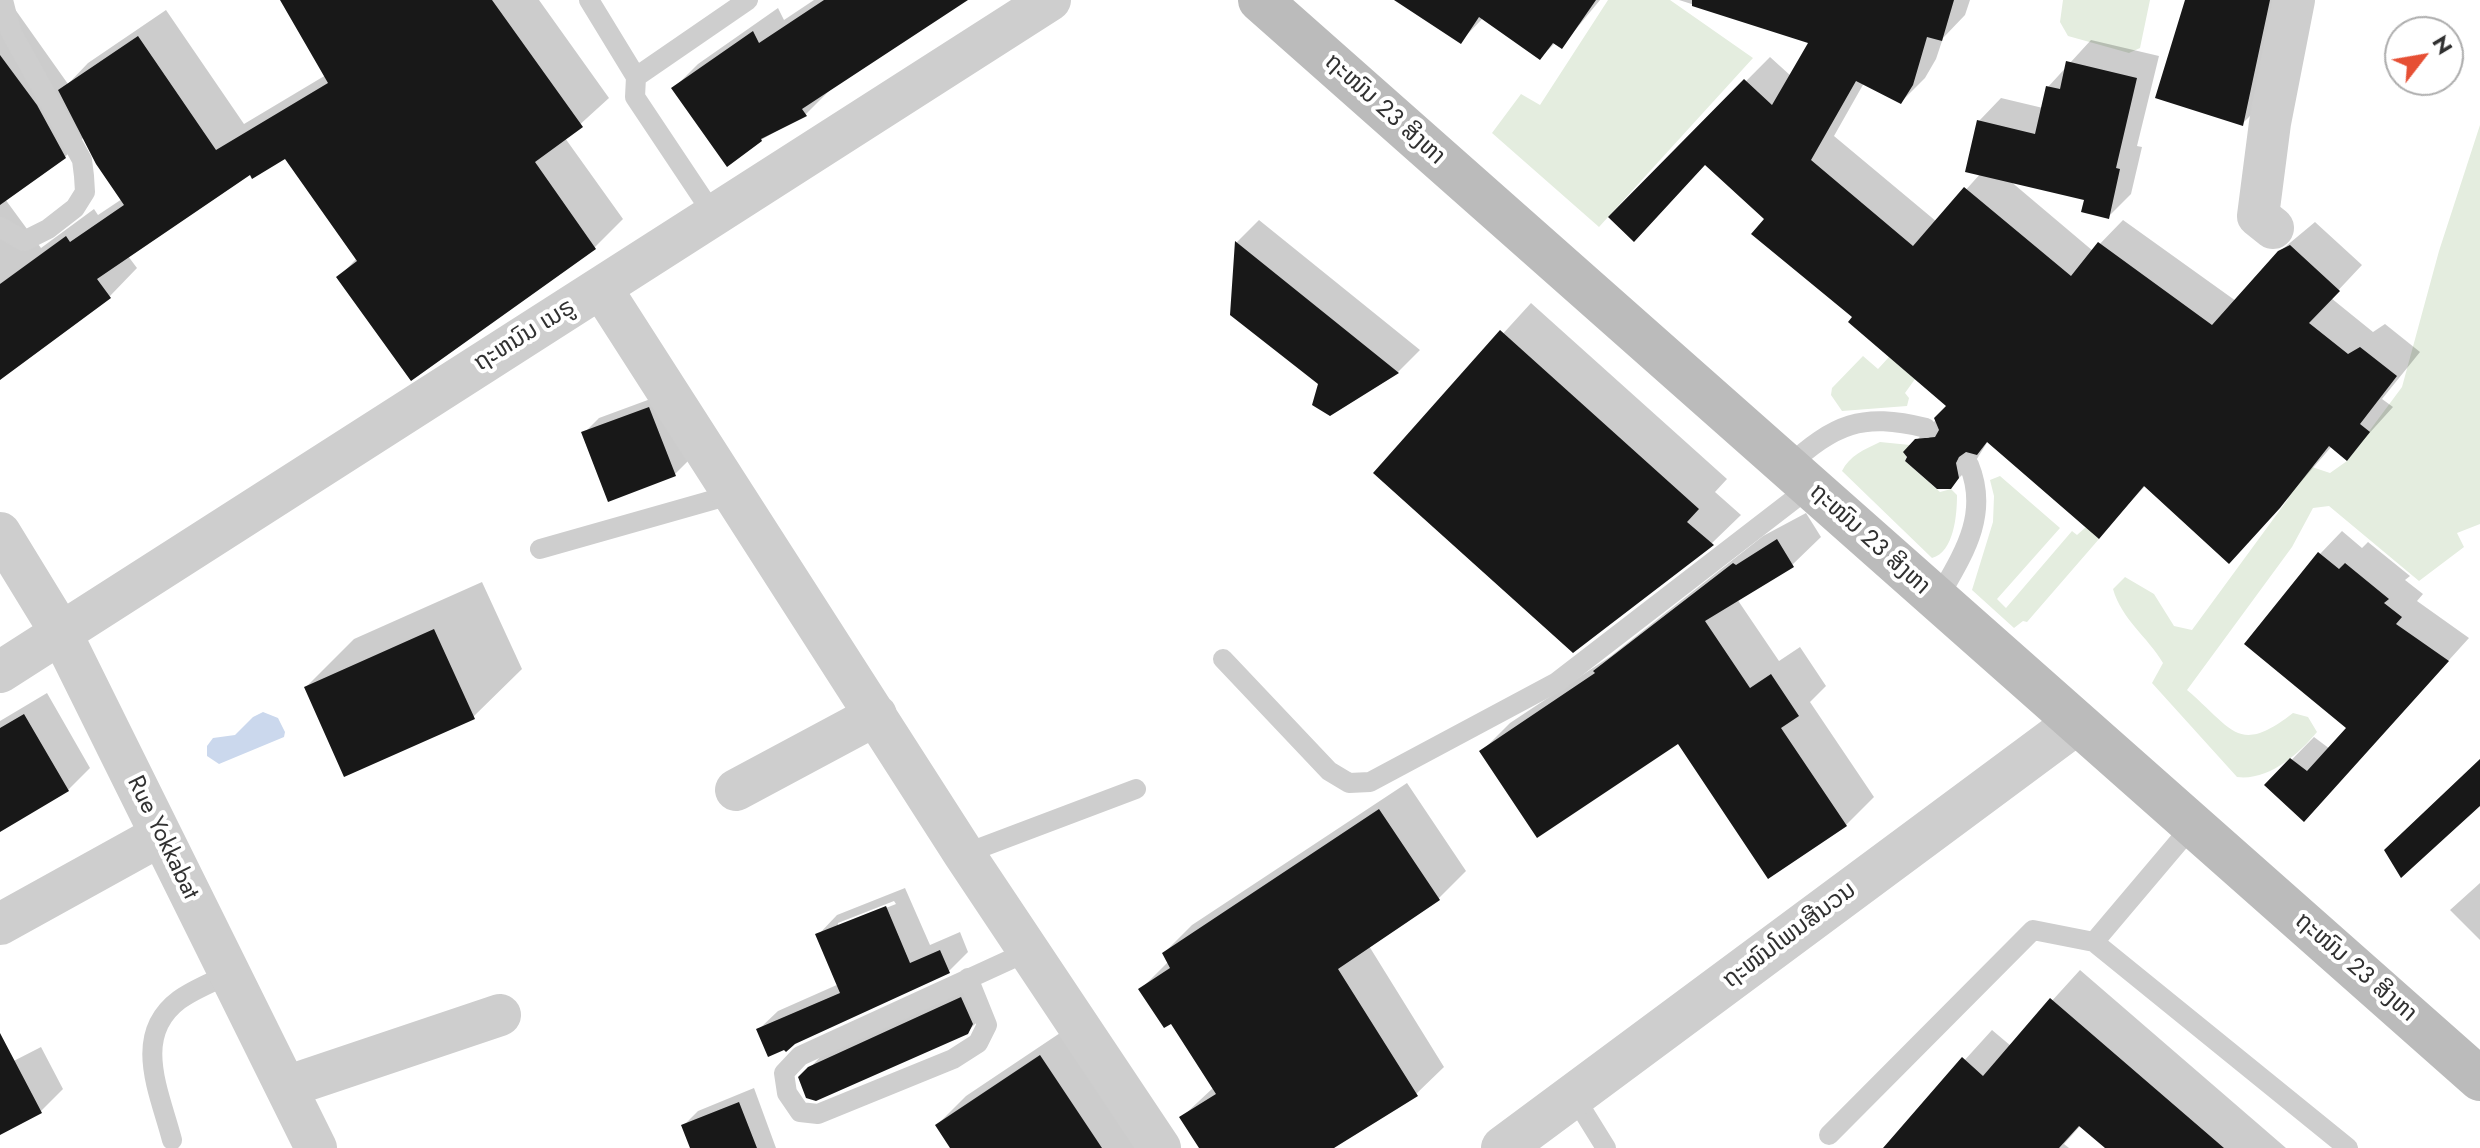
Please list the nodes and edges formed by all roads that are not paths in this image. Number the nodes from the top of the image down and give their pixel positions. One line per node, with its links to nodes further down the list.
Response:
1 (3, 0): 9 (lane)
2 (589, 0): 7 (lane)
3 (748, 0): 7 (lane)
4 (1050, 0): 8 (street, ຖະຫນົນ ເນຣູ)
5 (1260, 0): 14 (main road, ຖະໜົນ 23 ສິງຫາ)
6 (2294, 0): 10 (street)
7 (636, 77): 8 (lane)
8 (713, 214): 11 (street, ຖະຫນົນ ເນຣູ)
9 (0, 227)
10 (2273, 228)
11 (601, 288): 15 (street); 19 (street, ຖະຫນົນ ເນຣູ)
12 (1926, 428): 14 (lane)
13 (1969, 465): 18 (lane)
14 (1799, 477): 18 (main road, ຖະໜົນ 23 ສິງຫາ); 20 (lane)
15 (734, 494): 17 (lane); 22 (street)
16 (0, 533): 19 (street, Rue Yokkabat)
17 (540, 549)
18 (1937, 600): 23 (main road, ຖະໜົນ 23 ສິງຫາ)
19 (60, 631): 21 (street, ຖະຫນົນ ເນຣູ); 27 (street, Rue Yokkabat)
20 (1223, 659)
21 (0, 672)
22 (876, 715): 25 (street); 28 (street)
23 (2076, 723): 26 (main road, ຖະໜົນ 23 ສິງຫາ); 37 (street, ຖະໜົນໂພນສີນວນ)
24 (1136, 789): 28 (lane)
25 (736, 790)
26 (2193, 825): 30 (lane); 35 (main road, ຖະໜົນ 23 ສິງຫາ)
27 (161, 835): 29 (street); 32 (street, Rue Yokkabat)
28 (964, 854): 31 (street)
29 (0, 924)
30 (2094, 942): 38 (lane); 44 (lane)
31 (1029, 951): 33 (lane); 41 (street)
32 (229, 974): 36 (street, Rue Yokkabat); 39 (lane)
33 (968, 978): 33 (lane)
34 (500, 1015): 36 (street)
35 (2480, 1079)
36 (286, 1087): 40 (street, Rue Yokkabat)
37 (1575, 1098): 42 (street, ຖະໜົນໂພນສີນວນ); 43 (lane)
38 (1829, 1135)
39 (172, 1140)
40 (316, 1148)
41 (1160, 1148)
42 (1503, 1148)
43 (1606, 1148)
44 (2348, 1148)

